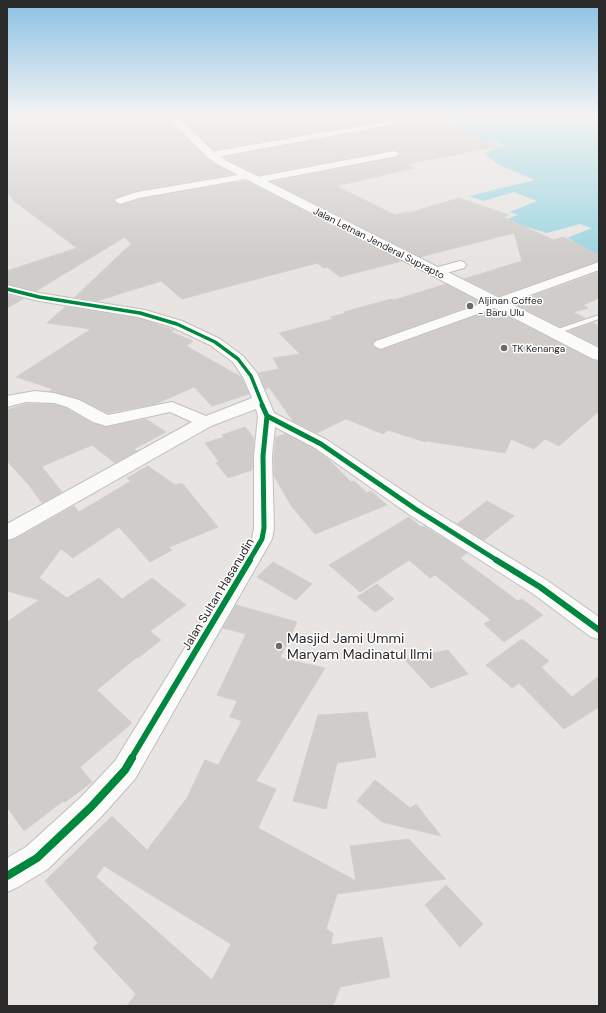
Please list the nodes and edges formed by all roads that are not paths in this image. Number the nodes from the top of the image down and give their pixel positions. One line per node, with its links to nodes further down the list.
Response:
1 (224, 162): 3 (main road, Jalan Letnan Jenderal Suprapto)
2 (345, 162): 3 (street)
3 (253, 178): 4 (street); 7 (main road, Jalan Letnan Jenderal Suprapto)
4 (120, 201)
5 (460, 265): 7 (street)
6 (599, 266): 9 (street)
7 (436, 272): 9 (main road, Jalan Letnan Jenderal Suprapto)
8 (7, 289): 15 (street, Jalan Sultan Hasanudin)
9 (497, 302): 11 (main road, Jalan Letnan Jenderal Suprapto); 12 (street)
10 (599, 317): 11 (lane)
11 (553, 332): 13 (main road, Jalan Letnan Jenderal Suprapto)
12 (381, 344)
13 (599, 355)
14 (7, 402): 16 (street)
15 (264, 409): 16 (street); 18 (street); 19 (street, Jalan Sultan Hasanudin)
16 (205, 422): 17 (street)
17 (7, 533)
18 (599, 630)
19 (7, 876)

